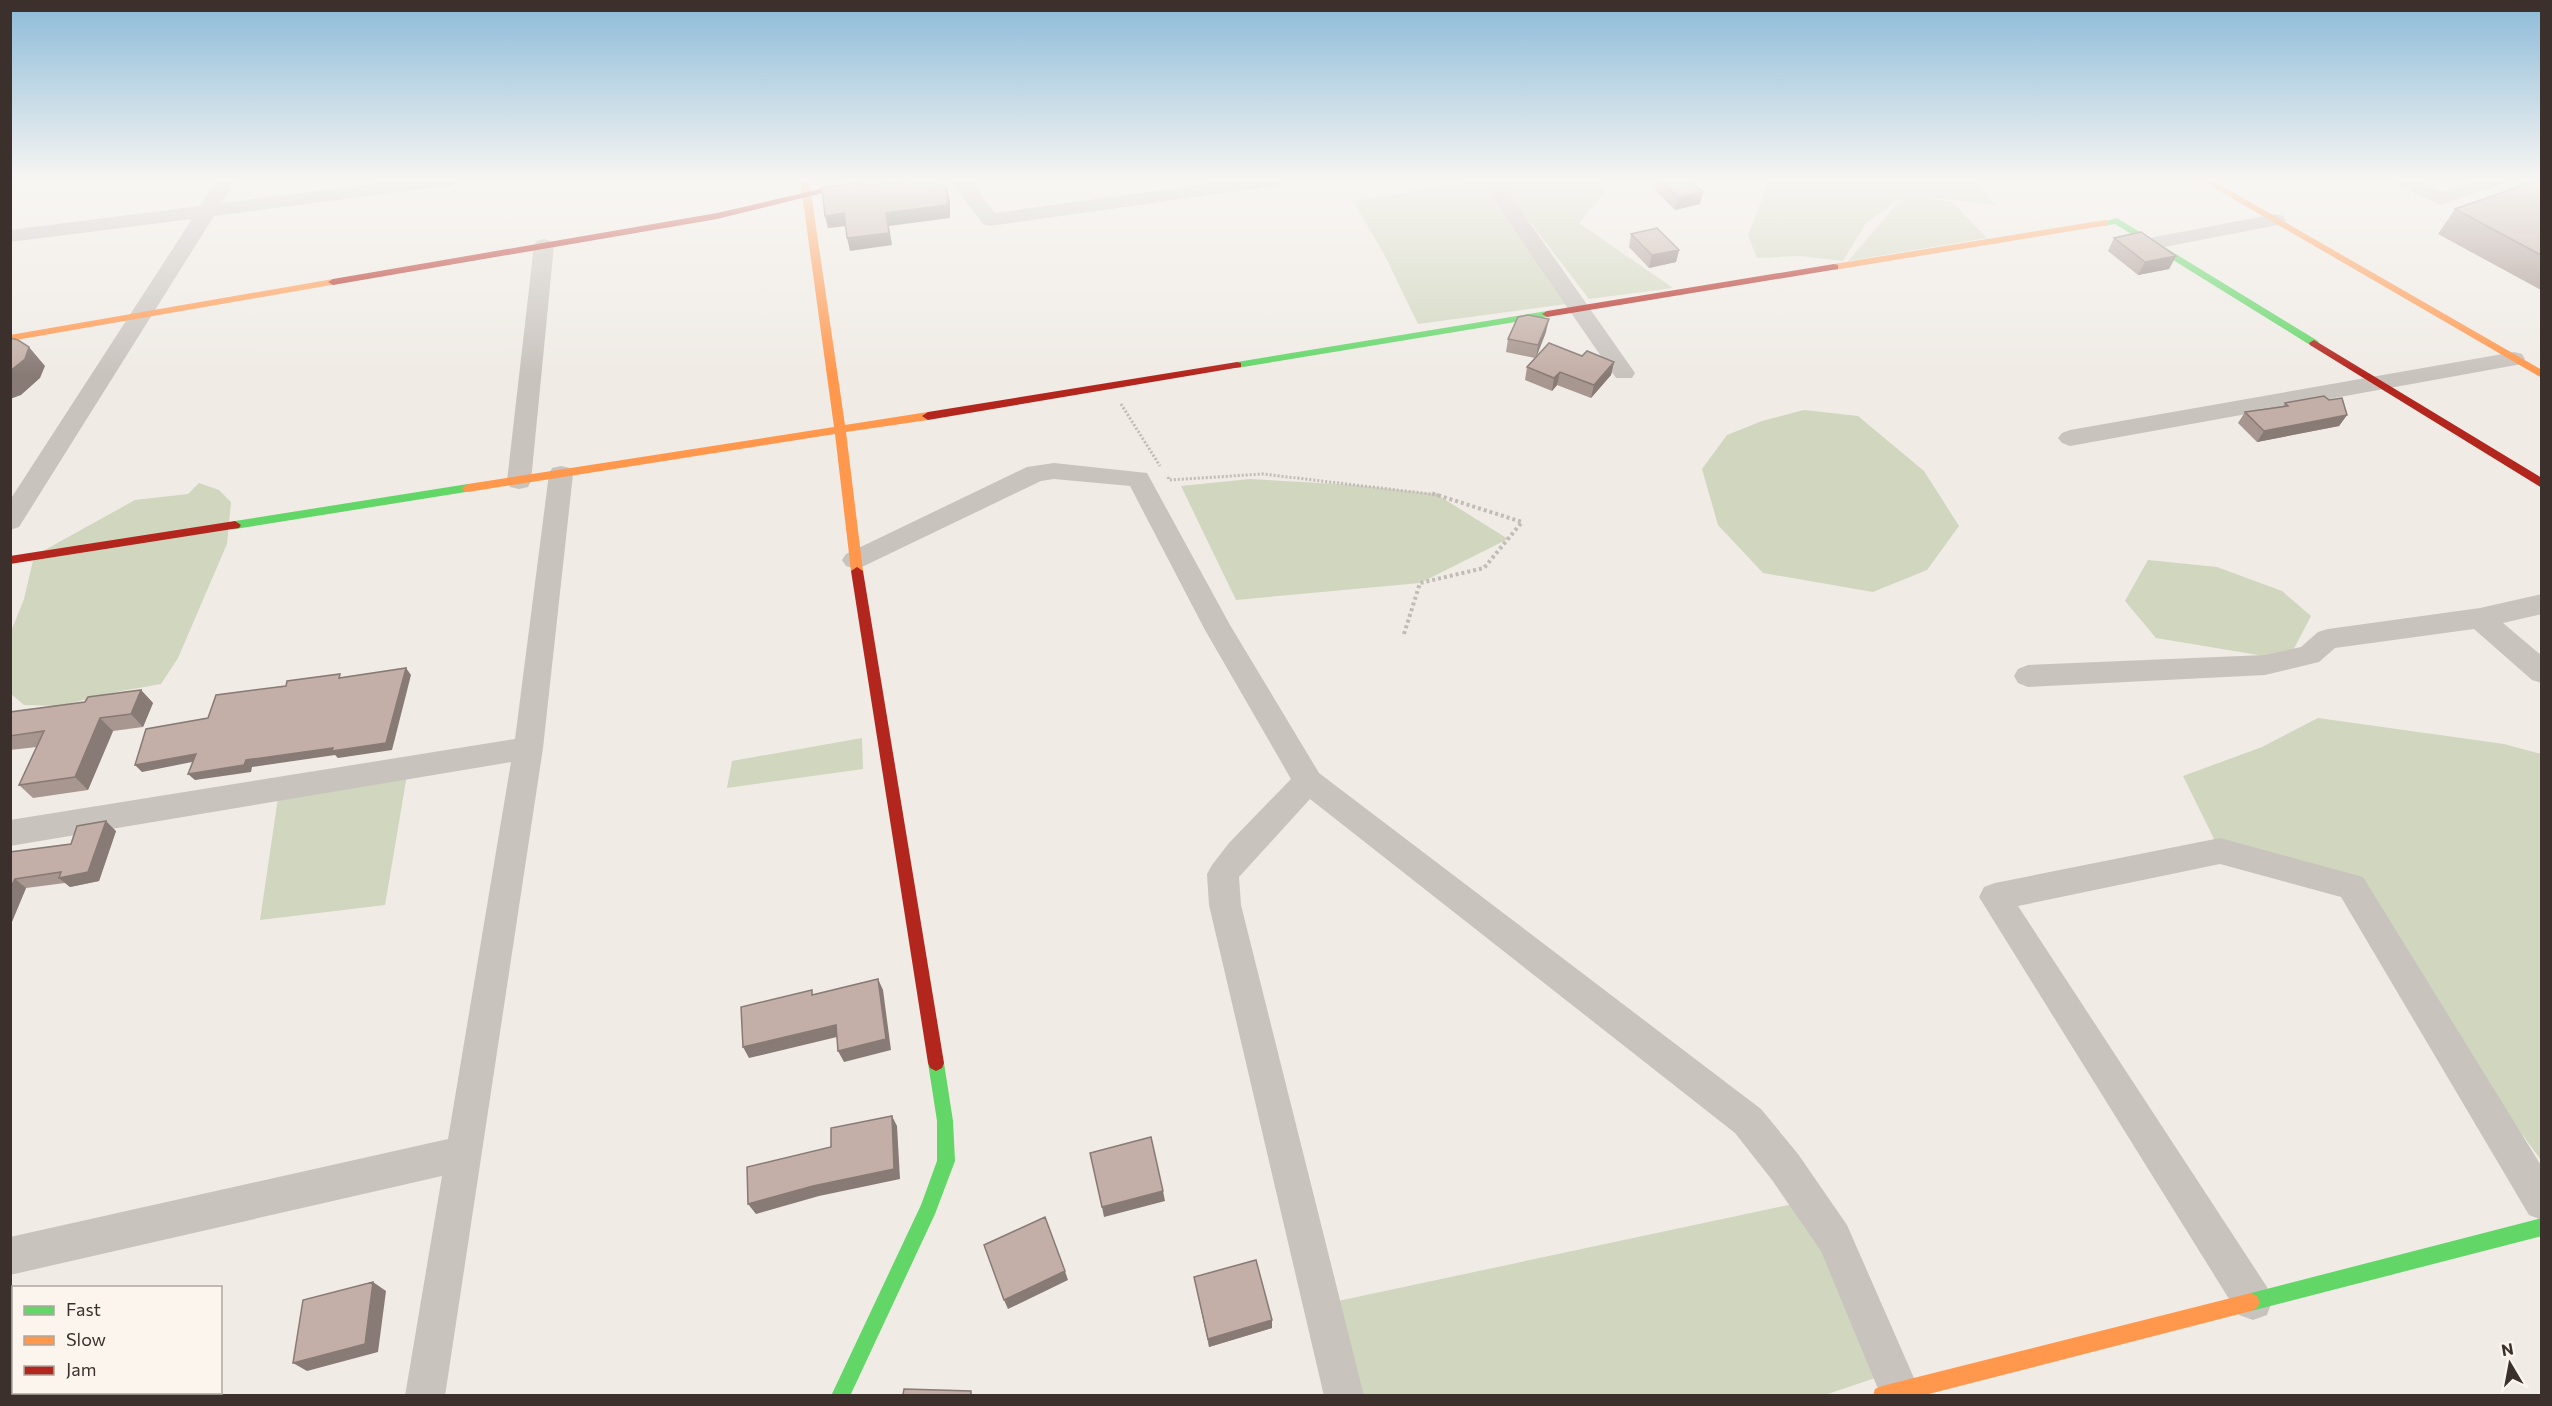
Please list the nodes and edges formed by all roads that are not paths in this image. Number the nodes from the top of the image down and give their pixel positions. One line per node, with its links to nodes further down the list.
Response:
1 (185, 245): 9 (street)
2 (544, 245): 9 (street); 18 (street)
3 (812, 245): 15 (street)
4 (1536, 245): 8 (street)
5 (1973, 245): 8 (street)
6 (2157, 245): 14 (street)
7 (2318, 245): 11 (street)
8 (1582, 309): 12 (street); 15 (street)
9 (139, 315): 10 (street); 20 (street)
10 (10, 338)
11 (2514, 359): 13 (street); 14 (street)
12 (1624, 373)
13 (2541, 375)
14 (2382, 384): 16 (street); 19 (street)
15 (840, 430): 17 (street); 22 (street)
16 (2070, 438)
17 (561, 474): 18 (street); 27 (street)
18 (519, 481): 21 (street)
19 (2541, 484)
20 (14, 510)
21 (10, 560)
22 (855, 560): 28 (street); 37 (street)
23 (2541, 604): 24 (street)
24 (2480, 618): 25 (street); 26 (street)
25 (2541, 673)
26 (2028, 676)
27 (528, 748): 29 (street); 30 (street)
28 (1308, 781): 35 (street); 38 (street)
29 (10, 833)
30 (464, 1153): 33 (street); 36 (street)
31 (2541, 1202): 34 (street)
32 (2541, 1227): 34 (street)
33 (10, 1256)
34 (2253, 1301): 35 (street)
35 (1891, 1394)
36 (425, 1395)
37 (840, 1395)
38 (1344, 1395)

